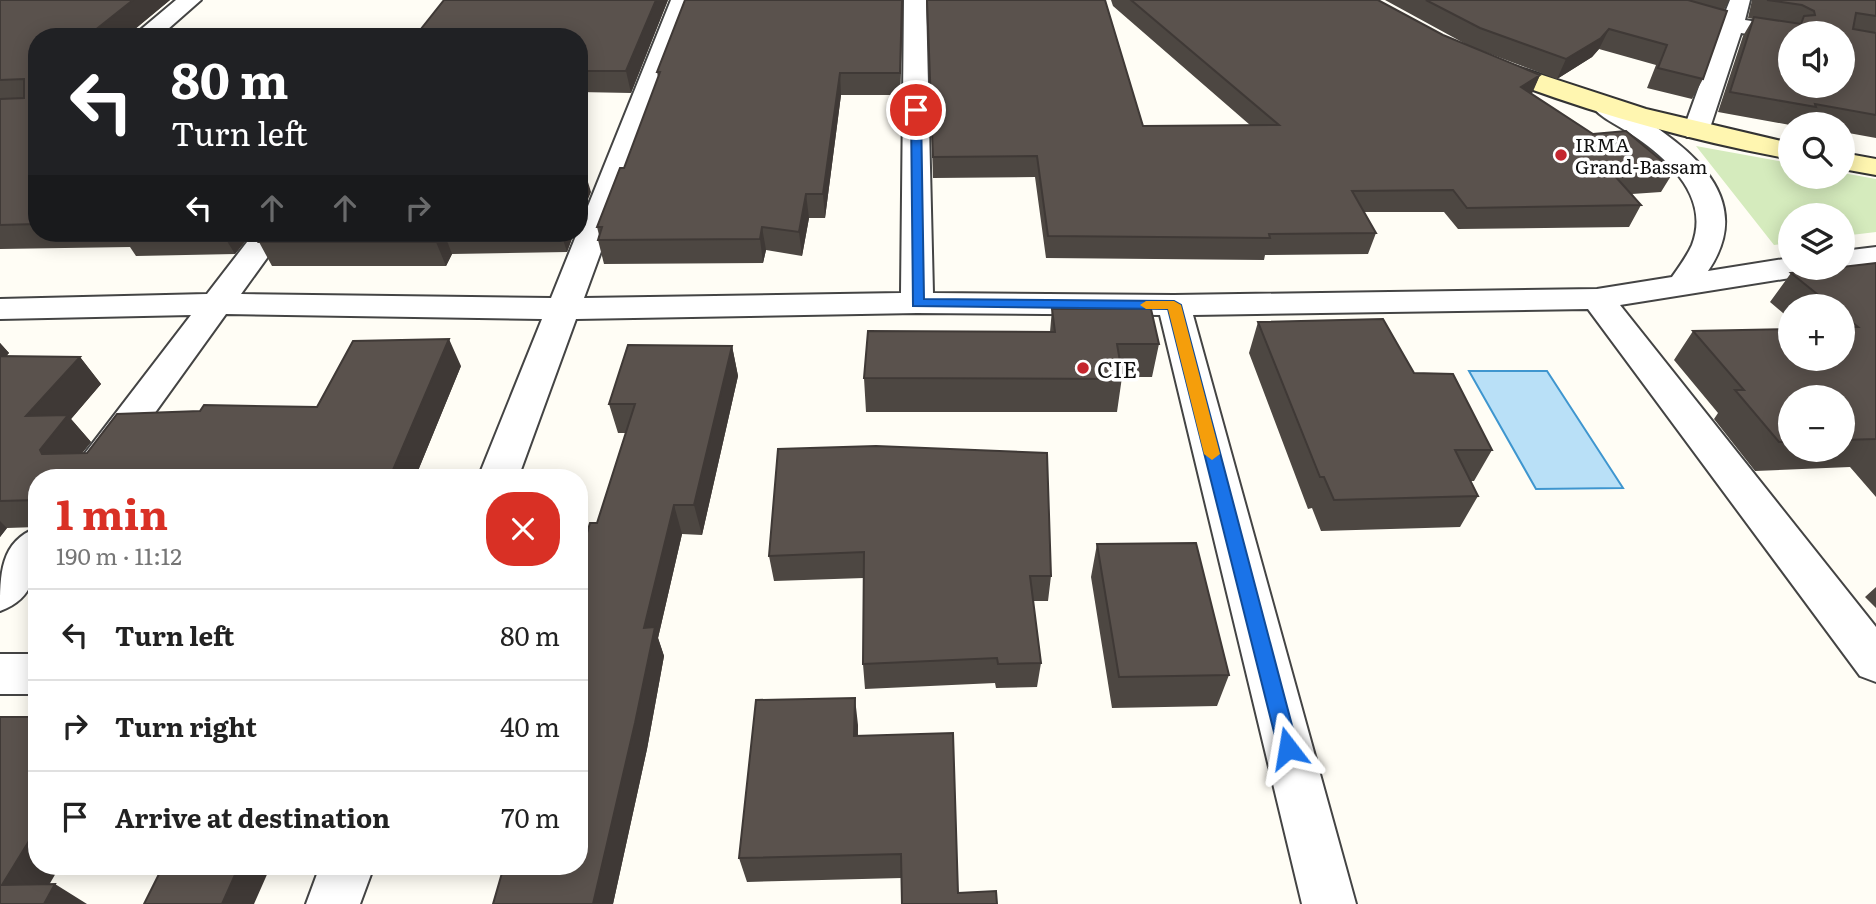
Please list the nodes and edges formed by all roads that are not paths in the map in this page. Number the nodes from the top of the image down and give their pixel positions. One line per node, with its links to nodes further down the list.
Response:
1 (190, 0): 7 (street)
2 (682, 0): 25 (street)
3 (915, 0): 21 (street)
4 (1645, 0): 6 (street)
5 (1741, 0): 6 (street)
6 (1731, 24): 8 (street); 11 (street)
7 (155, 28)
8 (1778, 32)
9 (1461, 53): 10 (street)
10 (1604, 105): 11 (street); 19 (street)
11 (1696, 131): 12 (street)
12 (1778, 148)
13 (1855, 164): 14 (street)
14 (1876, 167)
15 (263, 242): 22 (street)
16 (1876, 256): 17 (street)
17 (1855, 259)
18 (1778, 270): 19 (street)
19 (1684, 283): 20 (street)
20 (1597, 299): 23 (street); 30 (street)
21 (917, 303): 23 (street); 25 (street)
22 (214, 304): 24 (street); 25 (street); 26 (street)
23 (1174, 305): 35 (street)
24 (0, 309)
25 (563, 309): 27 (street)
26 (93, 469)
27 (501, 469)
28 (28, 556): 29 (street)
29 (0, 593)
30 (1876, 663)
31 (0, 674): 32 (street)
32 (28, 674)
33 (344, 875): 34 (street)
34 (333, 904)
35 (1329, 904)

